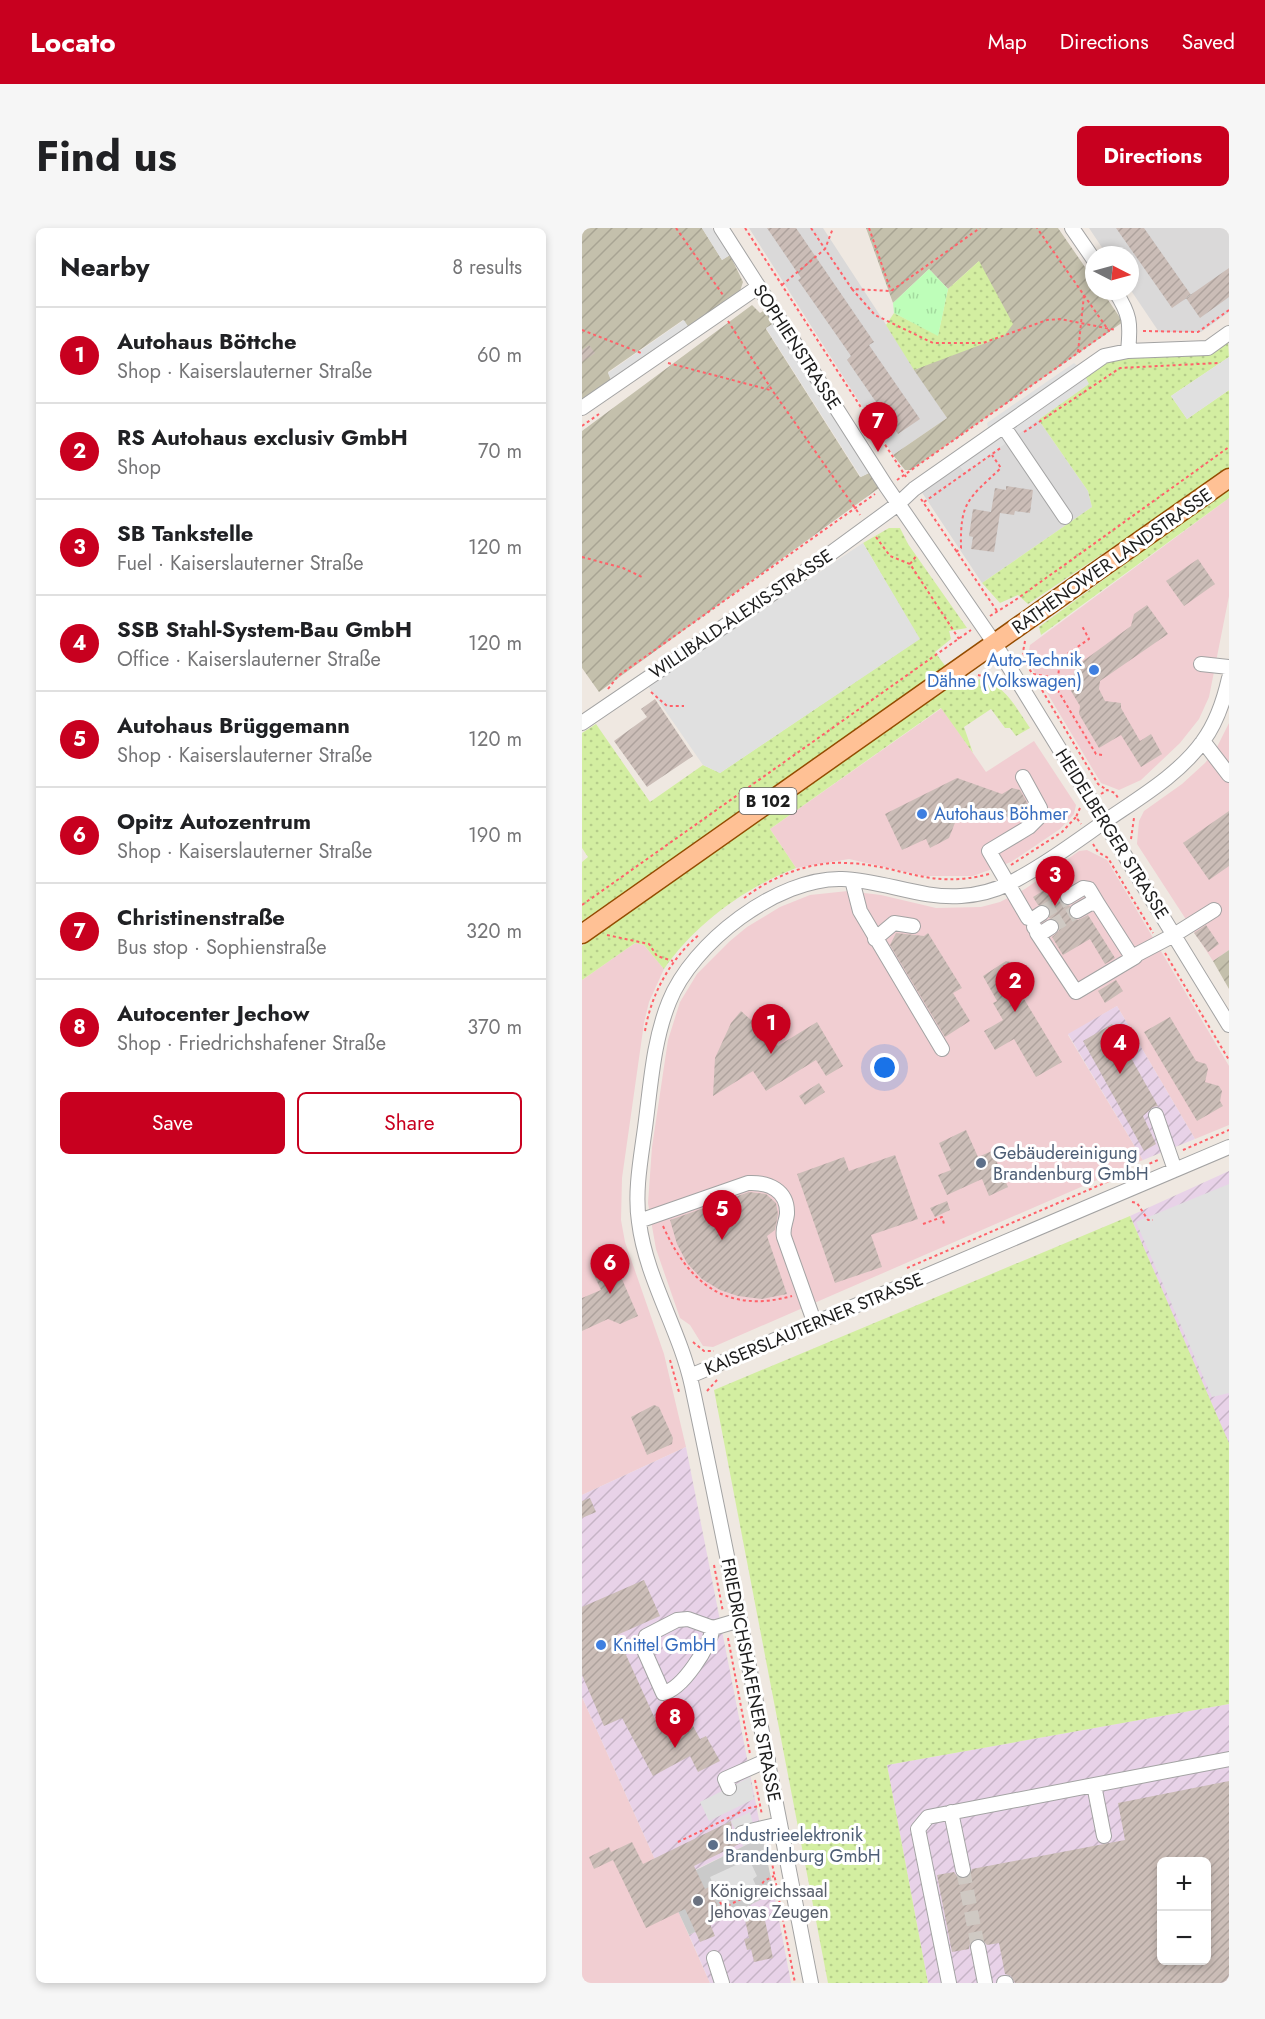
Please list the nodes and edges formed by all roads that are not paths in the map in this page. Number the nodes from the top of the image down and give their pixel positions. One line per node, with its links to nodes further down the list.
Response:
1 (720, 228): 4 (street, SOPHIENSTRASSE)
2 (1072, 228): 3 (street)
3 (1085, 248)
4 (758, 286): 8 (street); 11 (street, SOPHIENSTRASSE)
5 (1121, 300): 7 (street)
6 (1229, 333): 7 (street, WILLIBALD-ALEXIS-STRASSE)
7 (1128, 351): 9 (street, WILLIBALD-ALEXIS-STRASSE)
8 (582, 408)
9 (1004, 427): 11 (street, WILLIBALD-ALEXIS-STRASSE); 12 (street)
10 (1229, 478): 13 (main road, RATHENOWER LANDSTRASSE / B 102)
11 (898, 504): 13 (street, SOPHIENSTRASSE); 17 (street, WILLIBALD-ALEXIS-STRASSE)
12 (1065, 517)
13 (995, 644): 21 (street, HEIDELBERGER STRASSE); 32 (main road, RATHENOWER LANDSTRASSE / B 102)
14 (1201, 664): 15 (street)
15 (1229, 667)
16 (1229, 678): 18 (street, KAISERSLAUTERNER STRASSE)
17 (582, 723)
18 (1203, 741): 19 (street); 21 (street, KAISERSLAUTERNER STRASSE)
19 (1229, 775)
20 (1023, 777): 23 (street)
21 (1104, 821): 23 (street, KAISERSLAUTERNER STRASSE); 34 (street, HEIDELBERGER STRASSE)
22 (852, 880): 23 (street, KAISERSLAUTERNER STRASSE); 35 (street); 42 (street, KAISERSLAUTERNER STRASSE)
23 (1007, 884): 29 (street)
24 (1068, 897): 25 (street)
25 (1098, 904): 27 (street); 36 (street)
26 (1214, 910): 34 (street)
27 (1077, 911)
28 (1042, 913): 29 (street)
29 (1028, 918): 33 (street)
30 (913, 926): 35 (street)
31 (1051, 927): 33 (street)
32 (587, 931)
33 (1037, 933): 36 (street)
34 (1174, 936): 36 (street); 37 (street, HEIDELBERGER STRASSE)
35 (875, 939): 38 (street)
36 (1135, 957)
37 (1229, 1025)
38 (942, 1049)
39 (1156, 1115): 41 (street)
40 (1229, 1147): 41 (street, KAISERSLAUTERNER STRASSE)
41 (1175, 1170): 45 (street, KAISERSLAUTERNER STRASSE)
42 (639, 1182): 43 (street); 44 (street, KAISERSLAUTERNER STRASSE)
43 (624, 1183)
44 (639, 1221): 45 (street); 46 (street, KAISERSLAUTERNER STRASSE)
45 (815, 1324): 46 (street, KAISERSLAUTERNER STRASSE)
46 (690, 1376): 47 (street, FRIEDRICHSHAFENER STRASSE)
47 (740, 1620): 48 (street); 50 (street, FRIEDRICHSHAFENER STRASSE)
48 (719, 1627): 48 (street)
49 (1229, 1759): 51 (street)
50 (768, 1760): 52 (street); 54 (street, FRIEDRICHSHAFENER STRASSE)
51 (1094, 1785): 53 (street); 56 (street)
52 (729, 1788)
53 (951, 1812): 57 (street); 62 (street)
54 (780, 1824): 55 (street); 61 (street, FRIEDRICHSHAFENER STRASSE)
55 (742, 1833)
56 (1104, 1836)
57 (963, 1870)
58 (978, 1947): 63 (street)
59 (714, 1958): 60 (street)
60 (722, 1983)
61 (811, 1983)
62 (949, 1983)
63 (985, 1983)

